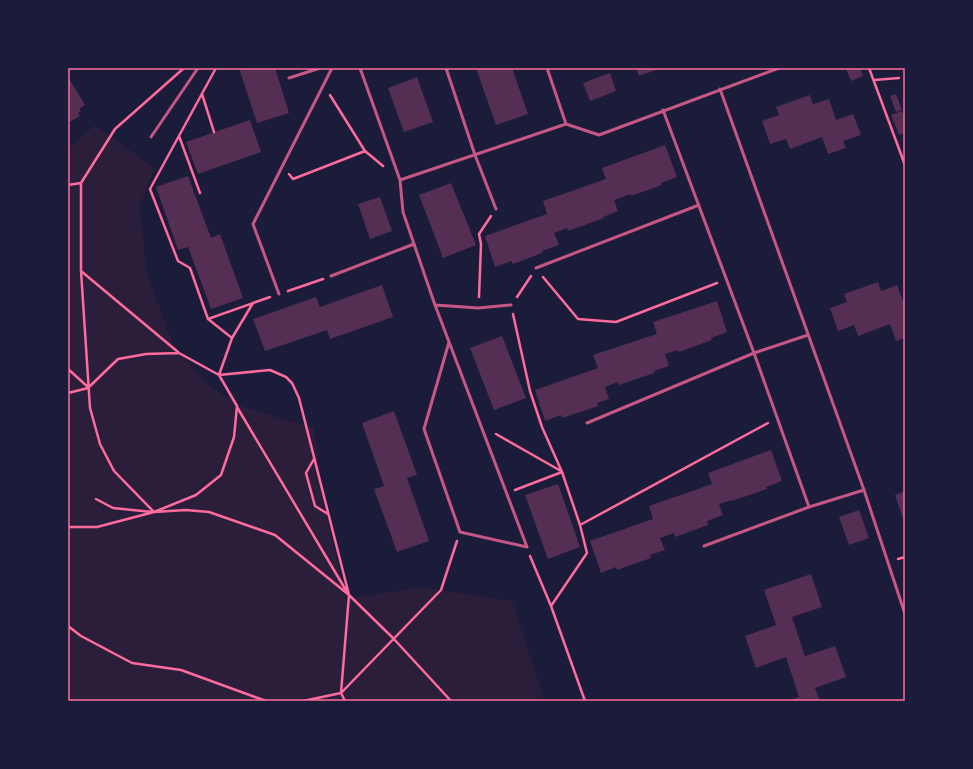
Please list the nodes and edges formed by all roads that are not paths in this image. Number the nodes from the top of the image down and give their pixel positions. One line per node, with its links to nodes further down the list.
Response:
1 (198, 68): 12 (lane)
2 (320, 68): 8 (lane)
3 (332, 68): 20 (lane)
4 (360, 68): 14 (lane)
5 (446, 68): 13 (lane)
6 (547, 68): 11 (lane)
7 (779, 68): 9 (lane)
8 (289, 78)
9 (720, 89): 10 (lane); 23 (lane)
10 (663, 110): 11 (lane); 15 (lane)
11 (566, 124): 13 (lane)
12 (151, 137)
13 (475, 155): 14 (lane); 16 (lane)
14 (400, 180): 17 (lane)
15 (699, 205): 18 (lane); 25 (lane)
16 (496, 209)
17 (414, 244): 19 (lane); 21 (lane)
18 (536, 268)
19 (331, 276)
20 (279, 294)
21 (435, 305): 22 (lane); 24 (lane)
22 (511, 305)
23 (808, 335): 25 (lane); 27 (lane)
24 (449, 342): 24 (lane)
25 (754, 353): 26 (lane); 28 (lane)
26 (587, 423)
27 (864, 490): 28 (lane); 30 (lane)
28 (809, 507): 29 (lane)
29 (704, 546)
30 (905, 614)

